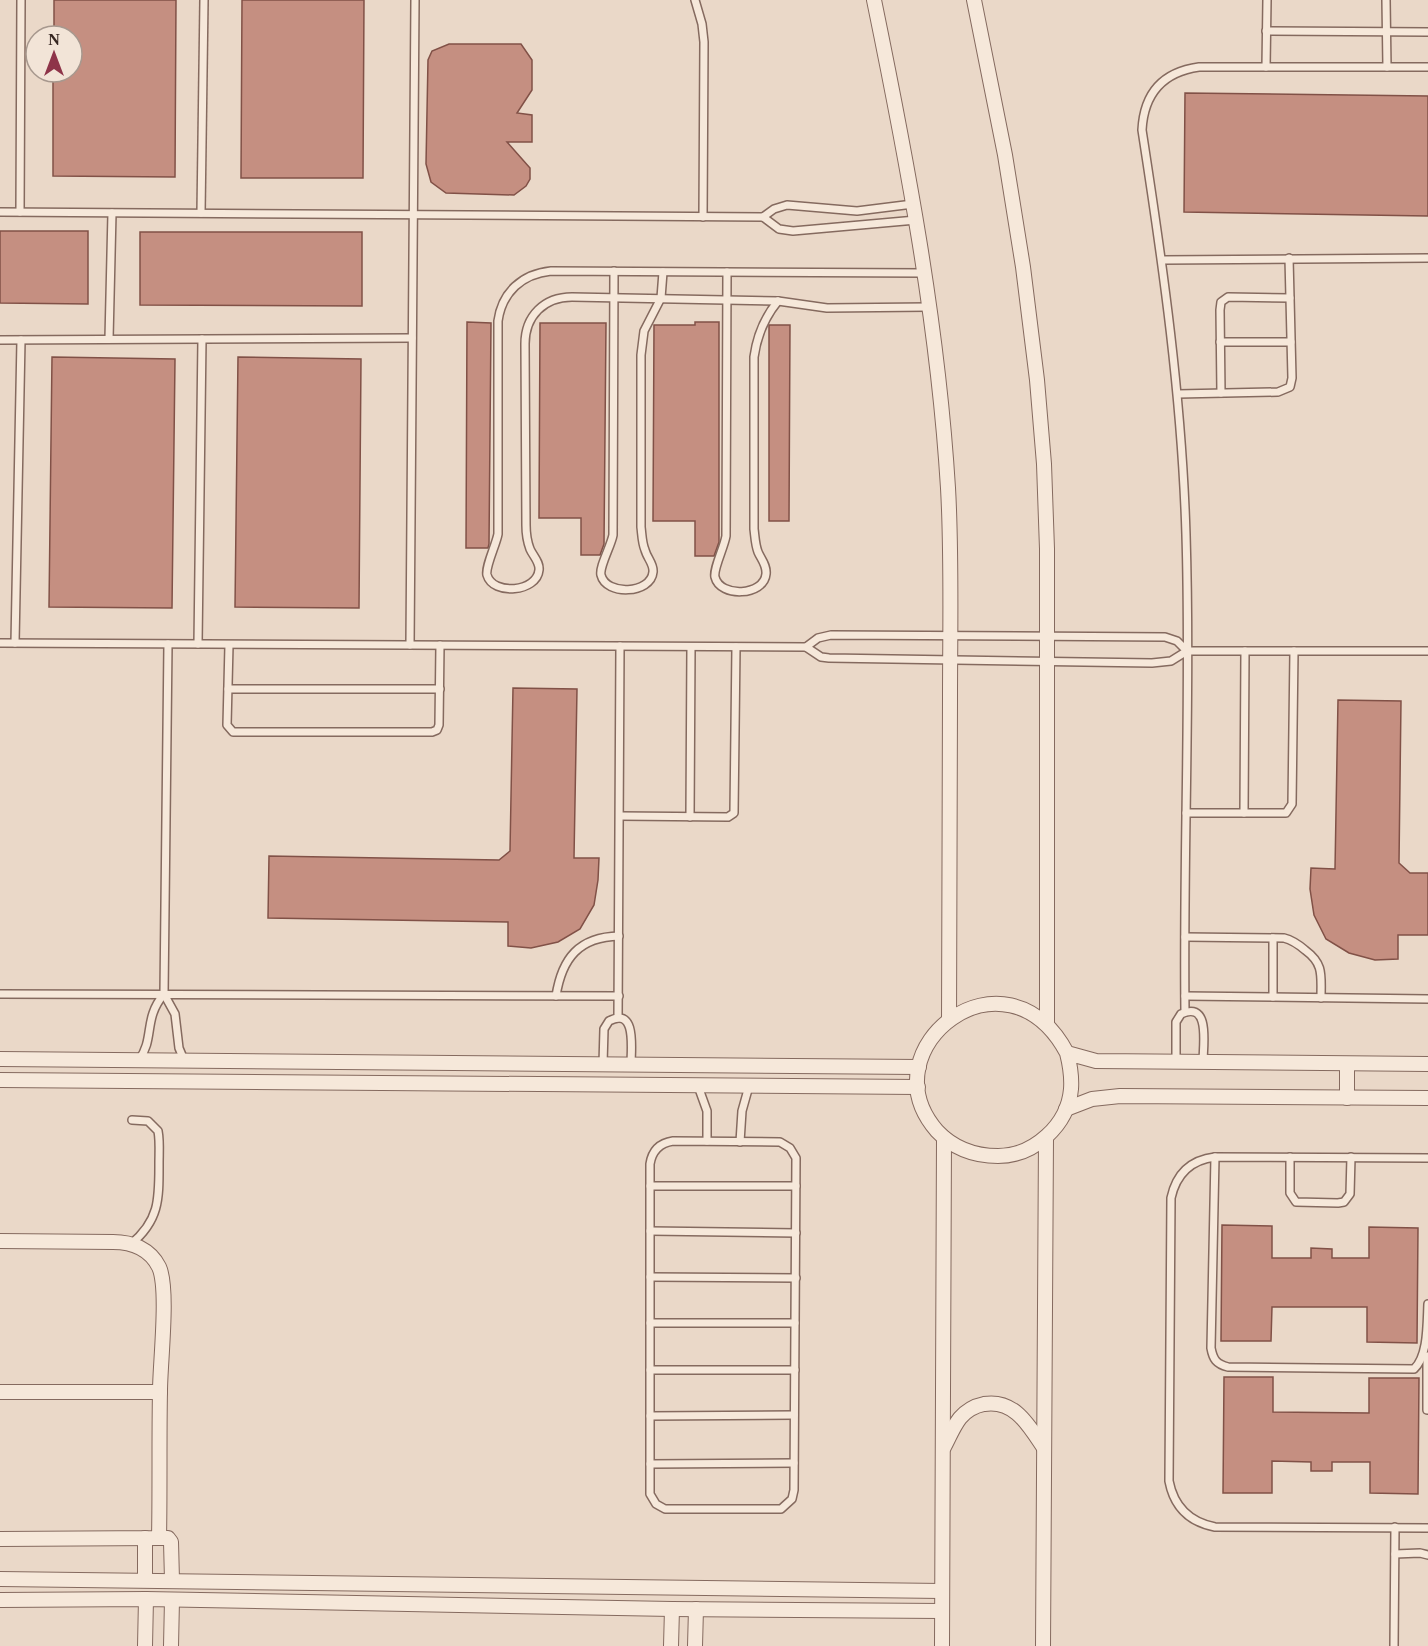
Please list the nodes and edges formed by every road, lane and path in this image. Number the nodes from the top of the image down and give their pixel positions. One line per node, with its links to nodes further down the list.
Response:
1 (21, 0): 17 (lane)
2 (204, 0): 19 (lane)
3 (415, 0): 20 (lane)
4 (695, 0): 21 (lane)
5 (874, 0): 15 (street)
6 (974, 0): 47 (street)
7 (1267, 0): 9 (lane)
8 (1386, 0): 10 (lane)
9 (1266, 31): 10 (lane); 12 (lane)
10 (1386, 32): 11 (lane); 13 (lane)
11 (1428, 32)
12 (1266, 67): 13 (lane); 26 (lane)
13 (1387, 67): 14 (lane)
14 (1428, 67)
15 (913, 204): 22 (lane); 23 (street)
16 (0, 212): 17 (lane)
17 (20, 212): 18 (lane)
18 (112, 213): 19 (lane); 38 (lane)
19 (201, 213): 20 (lane)
20 (413, 215): 21 (lane); 37 (lane)
21 (703, 217): 22 (lane)
22 (763, 218): 23 (lane)
23 (916, 220): 30 (street)
24 (1289, 258): 25 (lane); 26 (lane); 33 (lane)
25 (1428, 258)
26 (1162, 260): 45 (lane)
27 (614, 271): 28 (lane); 31 (lane); 31 (lane)
28 (663, 272): 29 (lane); 32 (lane)
29 (728, 272): 30 (lane); 34 (lane)
30 (924, 273): 36 (street)
31 (614, 297): 32 (lane); 32 (lane)
32 (661, 298): 34 (lane)
33 (1290, 298): 42 (lane); 43 (lane)
34 (727, 299): 35 (lane); 35 (lane)
35 (778, 301): 36 (lane)
36 (928, 307): 46 (street)
37 (412, 338): 39 (lane); 53 (lane)
38 (109, 339): 39 (lane); 41 (lane)
39 (202, 339): 51 (lane)
40 (0, 340): 41 (lane)
41 (21, 340): 49 (lane)
42 (1220, 342): 43 (lane); 44 (lane)
43 (1291, 342): 44 (lane)
44 (1221, 393): 45 (lane)
45 (1178, 394): 59 (lane)
46 (950, 637): 47 (lane); 58 (lane); 63 (street)
47 (1047, 638): 59 (lane); 64 (street)
48 (0, 643): 49 (lane)
49 (15, 643): 50 (lane)
50 (168, 644): 51 (lane); 75 (lane)
51 (198, 644): 52 (lane)
52 (229, 645): 53 (lane); 65 (lane)
53 (410, 645): 54 (lane)
54 (440, 645): 55 (lane); 66 (lane)
55 (621, 646): 56 (lane); 69 (lane)
56 (691, 647): 57 (lane); 70 (lane)
57 (736, 647): 58 (lane); 70 (lane)
58 (806, 647): 63 (lane)
59 (1187, 651): 60 (lane); 64 (lane); 67 (lane)
60 (1245, 651): 61 (lane); 68 (lane)
61 (1293, 651): 62 (lane); 68 (lane)
62 (1428, 651)
63 (950, 658): 64 (lane); 84 (street)
64 (1047, 660): 85 (street)
65 (228, 689): 66 (lane); 66 (lane)
66 (440, 689)
67 (1186, 813): 68 (lane); 72 (lane)
68 (1244, 813)
69 (620, 816): 70 (lane); 71 (lane)
70 (690, 817)
71 (619, 936): 76 (lane); 77 (lane)
72 (1185, 938): 73 (lane); 78 (lane)
73 (1273, 938): 79 (lane); 80 (lane)
74 (0, 994): 75 (lane)
75 (164, 994): 76 (lane); 88 (lane); 89 (lane)
76 (556, 996): 77 (lane)
77 (619, 996): 83 (lane)
78 (1185, 996): 79 (lane); 82 (lane)
79 (1273, 997): 80 (lane)
80 (1322, 998): 81 (lane)
81 (1428, 999)
82 (1185, 1012): 90 (lane); 91 (lane)
83 (618, 1018): 92 (lane); 93 (lane)
84 (949, 1018): 85 (street); 96 (street)
85 (1047, 1023): 86 (street)
86 (1067, 1053): 90 (street); 103 (street)
87 (0, 1059): 88 (street)
88 (139, 1060): 89 (street)
89 (184, 1060): 92 (street)
90 (1176, 1063): 91 (street)
91 (1203, 1063): 94 (street)
92 (603, 1064): 93 (street)
93 (630, 1064): 96 (street)
94 (1347, 1064): 95 (street); 101 (street)
95 (1428, 1064)
96 (919, 1067): 100 (street)
97 (0, 1080): 98 (street)
98 (698, 1086): 99 (street); 107 (lane)
99 (749, 1086): 100 (street); 108 (lane)
100 (918, 1087): 105 (street)
101 (1347, 1098): 102 (street); 103 (street)
102 (1428, 1098)
103 (1066, 1109): 106 (street)
104 (132, 1120): 118 (lane)
105 (944, 1138): 106 (street); 132 (street)
106 (1046, 1138): 133 (street)
107 (707, 1141): 108 (lane); 113 (lane)
108 (740, 1142): 114 (lane)
109 (1215, 1157): 110 (lane); 124 (lane); 136 (lane)
110 (1290, 1157): 111 (lane); 111 (lane)
111 (1351, 1157): 112 (lane)
112 (1428, 1158)
113 (650, 1186): 114 (lane); 115 (lane)
114 (796, 1186): 116 (lane)
115 (650, 1231): 116 (lane); 119 (lane)
116 (796, 1233): 120 (lane)
117 (0, 1241): 118 (street)
118 (131, 1244): 128 (street)
119 (650, 1277): 120 (lane); 122 (lane)
120 (796, 1278): 123 (lane)
121 (1428, 1304): 124 (lane)
122 (650, 1323): 123 (lane); 125 (lane)
123 (795, 1323): 126 (lane)
124 (1427, 1350): 129 (lane)
125 (650, 1370): 126 (lane); 131 (lane)
126 (795, 1370): 130 (lane)
127 (0, 1392): 128 (street)
128 (160, 1392): 138 (street)
129 (1427, 1410)
130 (794, 1415): 131 (lane); 134 (lane)
131 (650, 1416): 135 (lane)
132 (943, 1448): 133 (street); 145 (street)
133 (1044, 1448): 157 (street)
134 (794, 1463): 135 (lane); 135 (lane)
135 (650, 1464)
136 (1395, 1527): 137 (lane); 140 (lane)
137 (1428, 1528)
138 (152, 1538): 139 (street); 143 (street); 144 (street)
139 (0, 1539)
140 (1395, 1554): 141 (lane); 158 (lane)
141 (1428, 1556)
142 (0, 1579): 143 (street)
143 (145, 1580): 144 (street)
144 (172, 1580): 145 (street)
145 (942, 1591): 151 (street)
146 (146, 1599): 147 (street); 148 (street); 152 (street)
147 (0, 1600)
148 (172, 1600): 149 (street); 153 (street)
149 (672, 1609): 150 (street); 154 (street)
150 (696, 1609): 151 (street); 155 (street)
151 (942, 1611): 156 (street)
152 (145, 1646)
153 (171, 1646)
154 (671, 1646)
155 (695, 1646)
156 (942, 1646)
157 (1043, 1646)
158 (1394, 1646)

